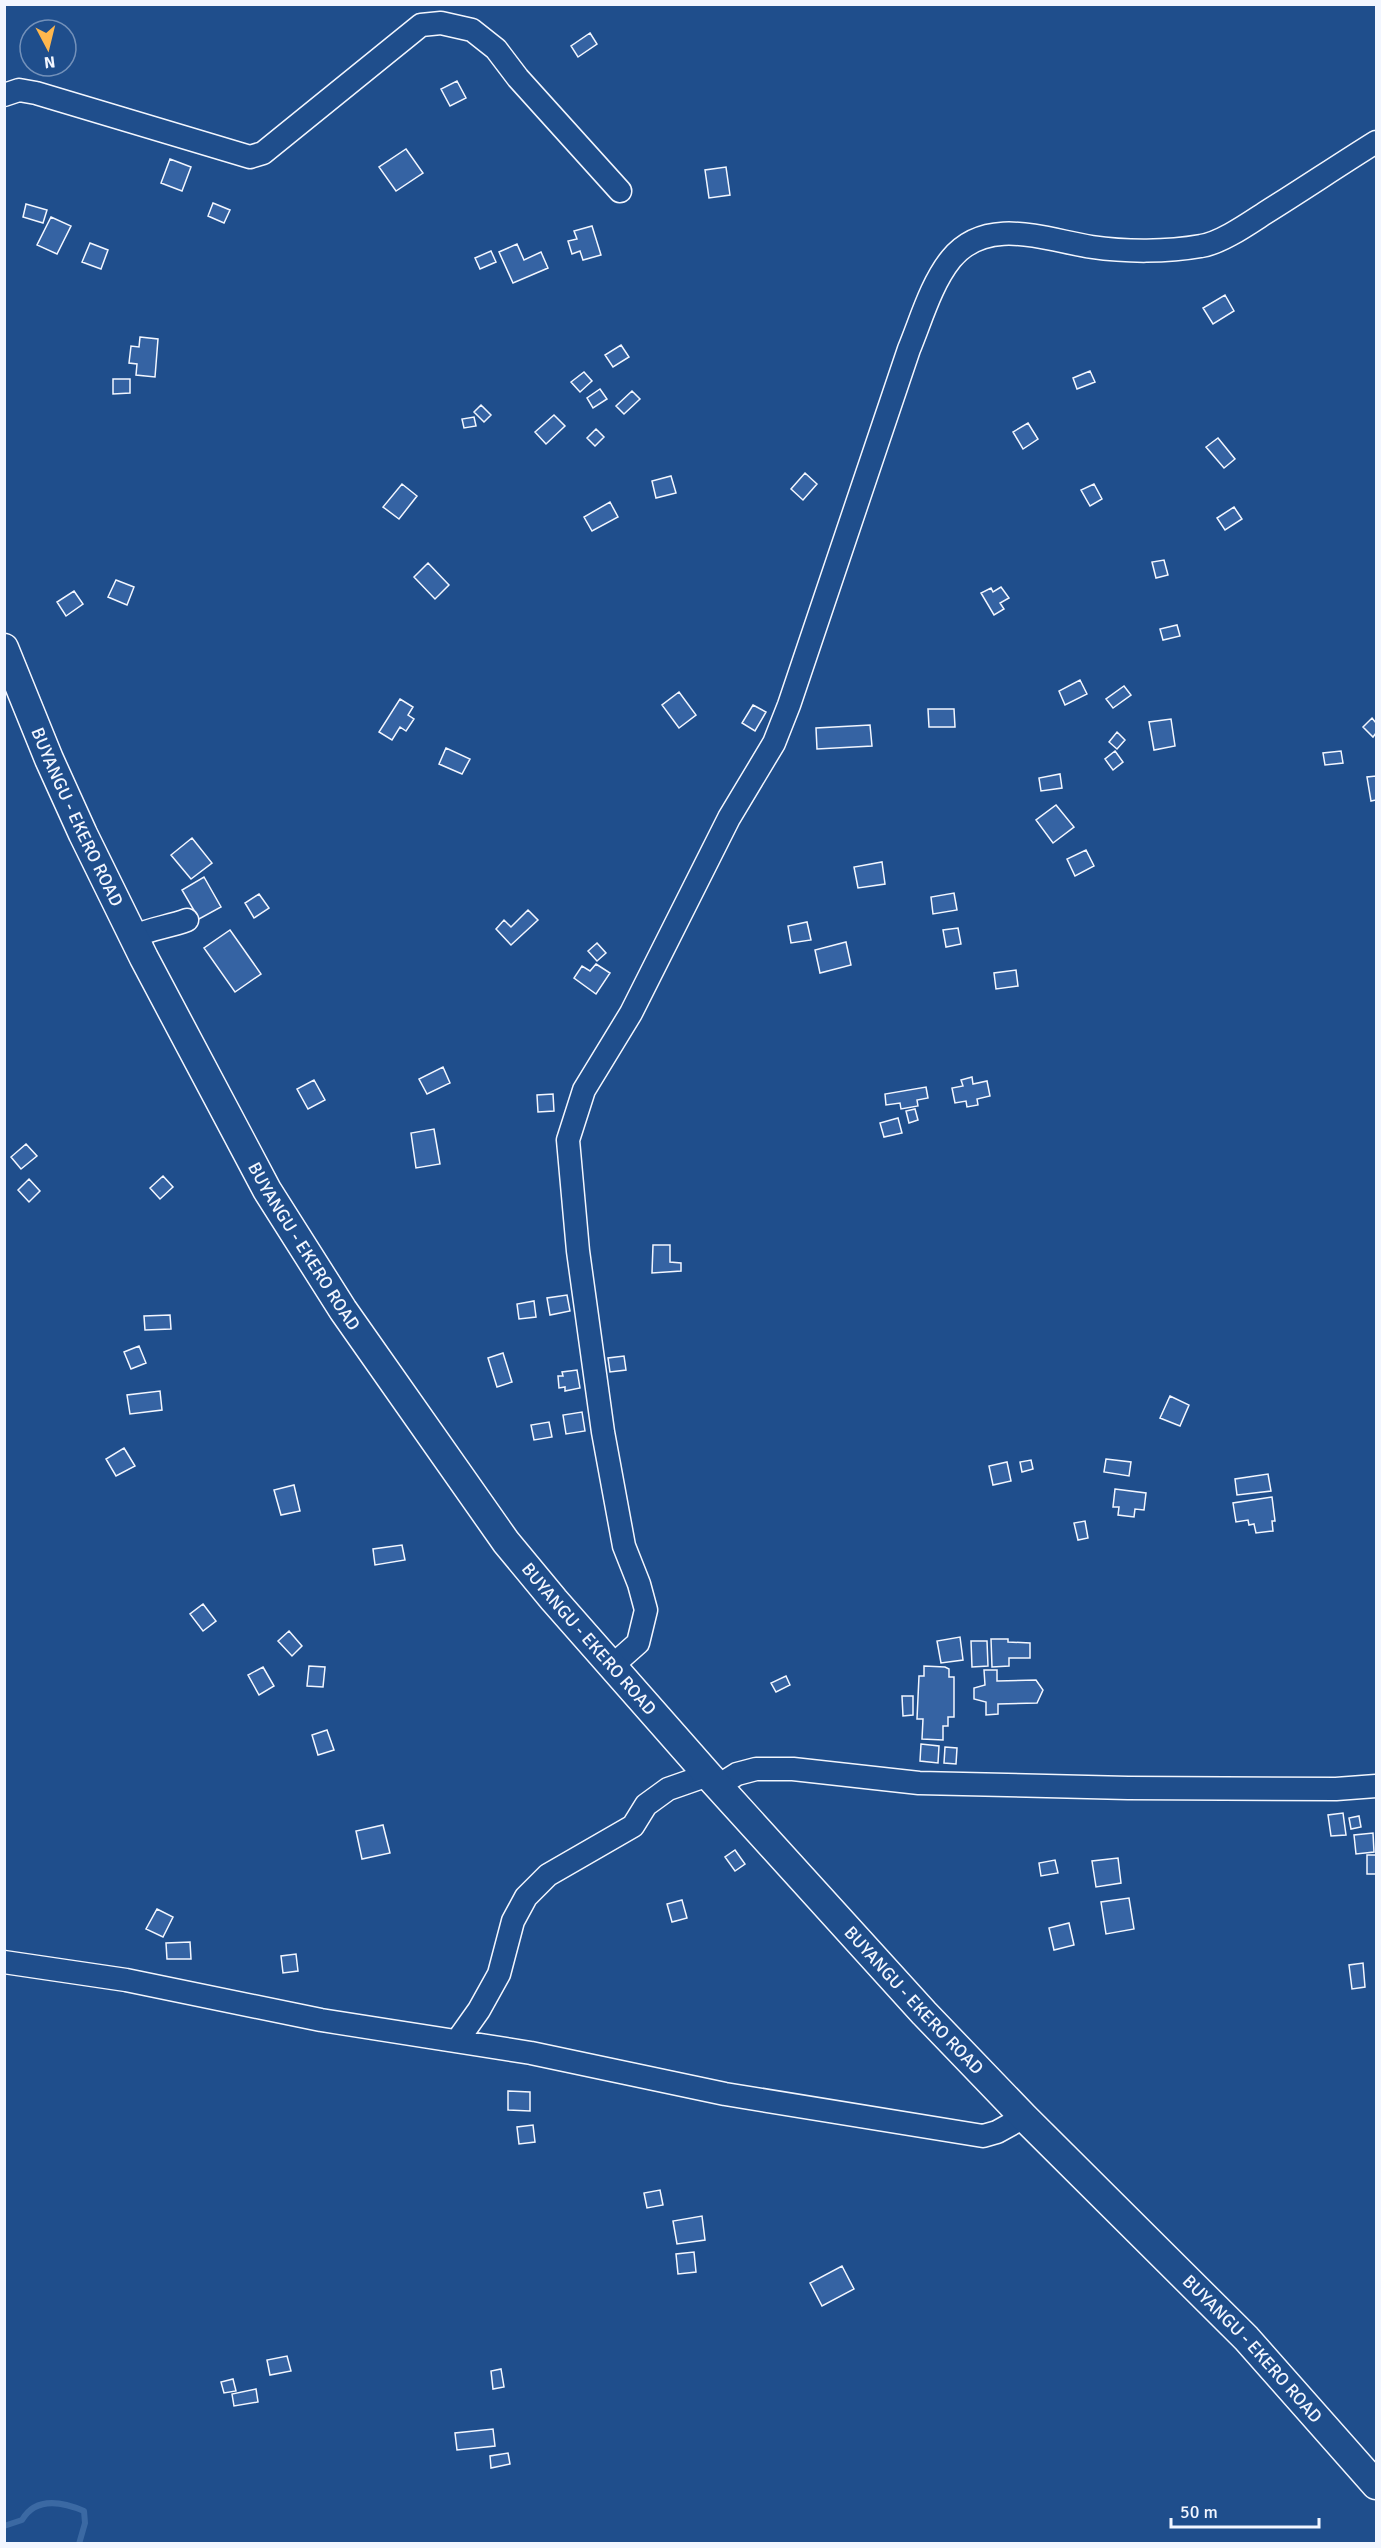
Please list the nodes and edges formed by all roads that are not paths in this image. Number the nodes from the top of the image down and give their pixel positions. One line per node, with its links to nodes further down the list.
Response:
1 (4, 95): 3 (street)
2 (1377, 142): 7 (street)
3 (620, 191)
4 (4, 648): 6 (main road, BUYANGU - EKERO ROAD)
5 (187, 920): 6 (street)
6 (134, 937): 7 (main road, BUYANGU - EKERO ROAD)
7 (612, 1666): 8 (main road, BUYANGU - EKERO ROAD)
8 (713, 1781): 9 (street); 11 (street); 12 (main road, BUYANGU - EKERO ROAD)
9 (1377, 1786)
10 (4, 1962): 11 (street)
11 (457, 2041): 12 (street)
12 (1024, 2117): 13 (main road, BUYANGU - EKERO ROAD)
13 (1377, 2485)

